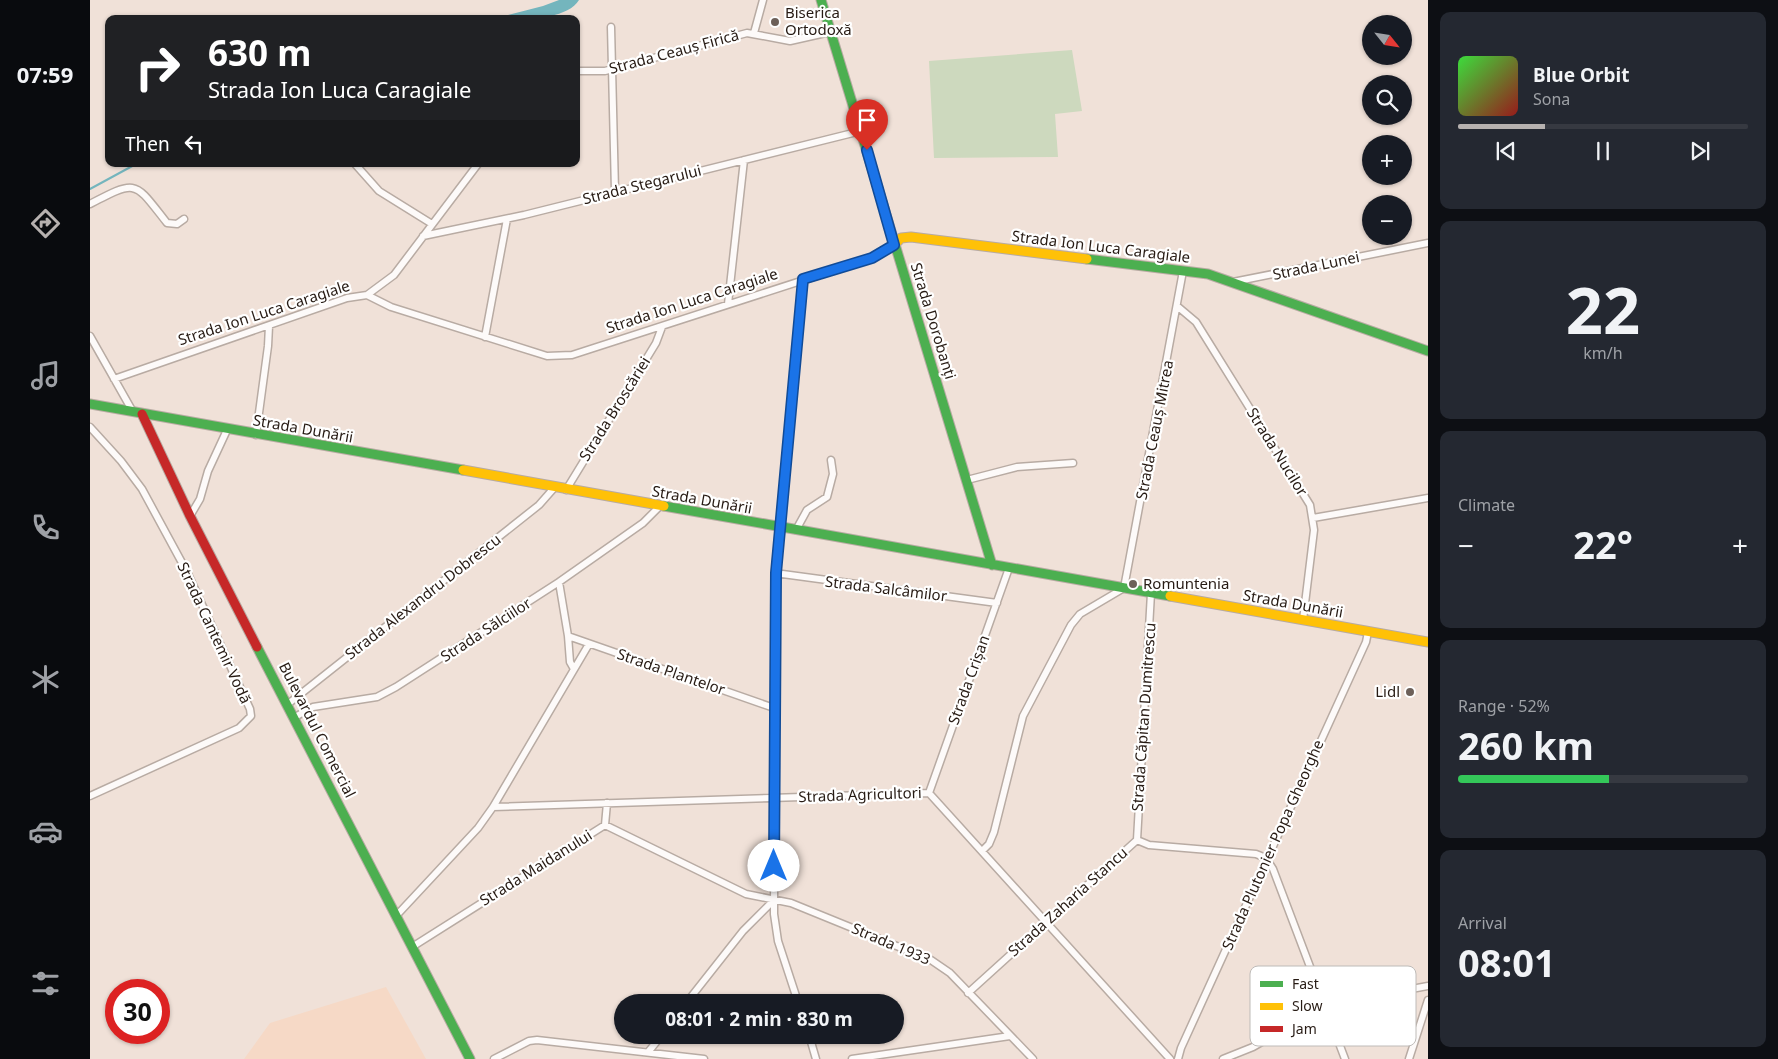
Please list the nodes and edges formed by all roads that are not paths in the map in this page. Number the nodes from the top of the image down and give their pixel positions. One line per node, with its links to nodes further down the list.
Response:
1 (762, 0): 5 (street)
2 (821, 0): 4 (main road, Strada Dorobanți)
3 (611, 27): 6 (street)
4 (830, 32): 5 (street, Strada Ceauș Firică); 8 (main road, Strada Dorobanți)
5 (754, 33): 6 (street, Strada Ceauș Firică)
6 (611, 69): 7 (street, Strada Ceauș Firică); 12 (street)
7 (580, 71)
8 (862, 131): 9 (street, Strada Stegarului); 19 (main road, Strada Dorobanți)
9 (744, 160): 12 (street, Strada Stegarului); 24 (street)
10 (358, 167): 16 (street)
11 (476, 167): 16 (street)
12 (615, 191): 14 (street, Strada Stegarului)
13 (90, 204): 15 (street)
14 (507, 218): 17 (street, Strada Stegarului); 29 (street)
15 (184, 219)
16 (432, 224): 17 (street)
17 (423, 236): 23 (street)
18 (1428, 243): 22 (street, Strada Lunei)
19 (894, 245): 20 (main road, Strada Ion Luca Caragiale); 21 (street, Strada Ion Luca Caragiale); 39 (main road, Strada Dorobanți)
20 (1183, 271): 22 (main road, Strada Ion Luca Caragiale); 25 (street, Strada Ceauș Mitrea)
21 (803, 279): 24 (street, Strada Ion Luca Caragiale); 46 (street)
22 (1232, 282): 30 (main road, Strada Ion Luca Caragiale)
23 (367, 295): 26 (street, Strada Ion Luca Caragiale); 29 (street, Strada Ion Luca Caragiale)
24 (728, 304): 27 (street, Strada Ion Luca Caragiale)
25 (1178, 306): 45 (street, Strada Nucilor); 52 (street, Strada Ceauș Mitrea)
26 (269, 326): 31 (street, Strada Ion Luca Caragiale); 36 (street)
27 (662, 327): 29 (street, Strada Ion Luca Caragiale); 41 (street, Strada Broscăriei)
28 (90, 336): 31 (street)
29 (485, 337)
30 (1428, 351)
31 (114, 379): 33 (street)
32 (90, 404): 33 (main road, Strada Dunării)
33 (138, 413): 35 (main road, Strada Dunării); 44 (main road, Bulevardul Comercial)
34 (90, 427): 65 (street, Strada Cantemir Vodă)
35 (228, 430): 36 (main road, Strada Dunării); 44 (street)
36 (256, 435): 40 (main road, Strada Dunării)
37 (831, 460): 47 (street)
38 (1073, 463): 39 (street)
39 (967, 480): 48 (main road, Strada Dorobanți)
40 (554, 488): 41 (main road, Strada Dunării); 61 (street, Strada Alexandru Dobrescu)
41 (566, 490): 43 (main road, Strada Dunării)
42 (1428, 498): 45 (street)
43 (660, 506): 46 (main road, Strada Dunării); 51 (street, Strada Sălciilor)
44 (190, 516): 61 (main road, Bulevardul Comercial)
45 (1313, 518): 55 (street, Strada Nucilor)
46 (778, 527): 47 (main road, Strada Dunării); 50 (street)
47 (796, 530): 48 (main road, Strada Dunării)
48 (992, 565): 49 (main road, Strada Dunării)
49 (1009, 568): 52 (main road, Strada Dunării); 54 (street, Strada Crișan)
50 (776, 573): 54 (street, Strada Salcâmilor); 62 (street)
51 (559, 582): 57 (street); 63 (street, Strada Sălciilor)
52 (1124, 588): 53 (main road, Strada Dunării); 71 (street)
53 (1151, 593): 55 (main road, Strada Dunării); 70 (street, Strada Căpitan Dumitrescu)
54 (997, 603): 64 (street, Strada Crișan)
55 (1303, 620): 56 (main road, Strada Dunării)
56 (1368, 632): 58 (main road, Strada Dunării); 72 (street, Strada Plutonier Popa Gheorghe)
57 (568, 636): 59 (street, Strada Plantelor); 60 (street)
58 (1428, 642)
59 (589, 644): 60 (street); 62 (street, Strada Plantelor)
60 (574, 668): 68 (street)
61 (288, 704): 63 (main road, Bulevardul Comercial)
62 (774, 708): 66 (street)
63 (294, 717): 74 (main road, Bulevardul Comercial)
64 (929, 793): 66 (street, Strada Agricultori); 71 (street, Strada Agricultori)
65 (90, 796)
66 (774, 798): 67 (street, Strada Agricultori); 73 (street)
67 (607, 803): 68 (street, Strada Agricultori); 69 (street)
68 (493, 807): 74 (street)
69 (605, 825): 73 (street, Strada Maidanului); 76 (street, Strada Maidanului)
70 (1137, 840): 72 (street, Strada Zaharia Stancu); 75 (street, Strada Zaharia Stancu)
71 (982, 851): 75 (street, Strada Agricultori)
72 (1266, 858): 77 (street); 97 (street, Strada Plutonier Popa Gheorghe)
73 (774, 900): 78 (street, Strada 1933); 79 (street); 80 (street)
74 (396, 916): 76 (main road, Bulevardul Comercial)
75 (1046, 922): 78 (street, Strada Zaharia Stancu); 96 (street, Strada Agricultori)
76 (412, 947): 90 (main road, Bulevardul Comercial)
77 (1310, 966)
78 (968, 992): 82 (street, Strada 1933)
79 (693, 994)
80 (795, 994)
81 (1428, 1000): 83 (street)
82 (1010, 1036): 94 (street); 95 (street, Strada 1933)
83 (1416, 1037)
84 (655, 1044): 89 (street)
85 (812, 1044): 93 (street)
86 (1255, 1046): 98 (street)
87 (1339, 1046): 99 (street)
88 (1413, 1046): 100 (street)
89 (649, 1051): 91 (street); 92 (street)
90 (470, 1059)
91 (494, 1059)
92 (704, 1059)
93 (816, 1059)
94 (852, 1059)
95 (1033, 1059)
96 (1170, 1059)
97 (1178, 1059)
98 (1223, 1059)
99 (1344, 1059)
100 (1409, 1059)

